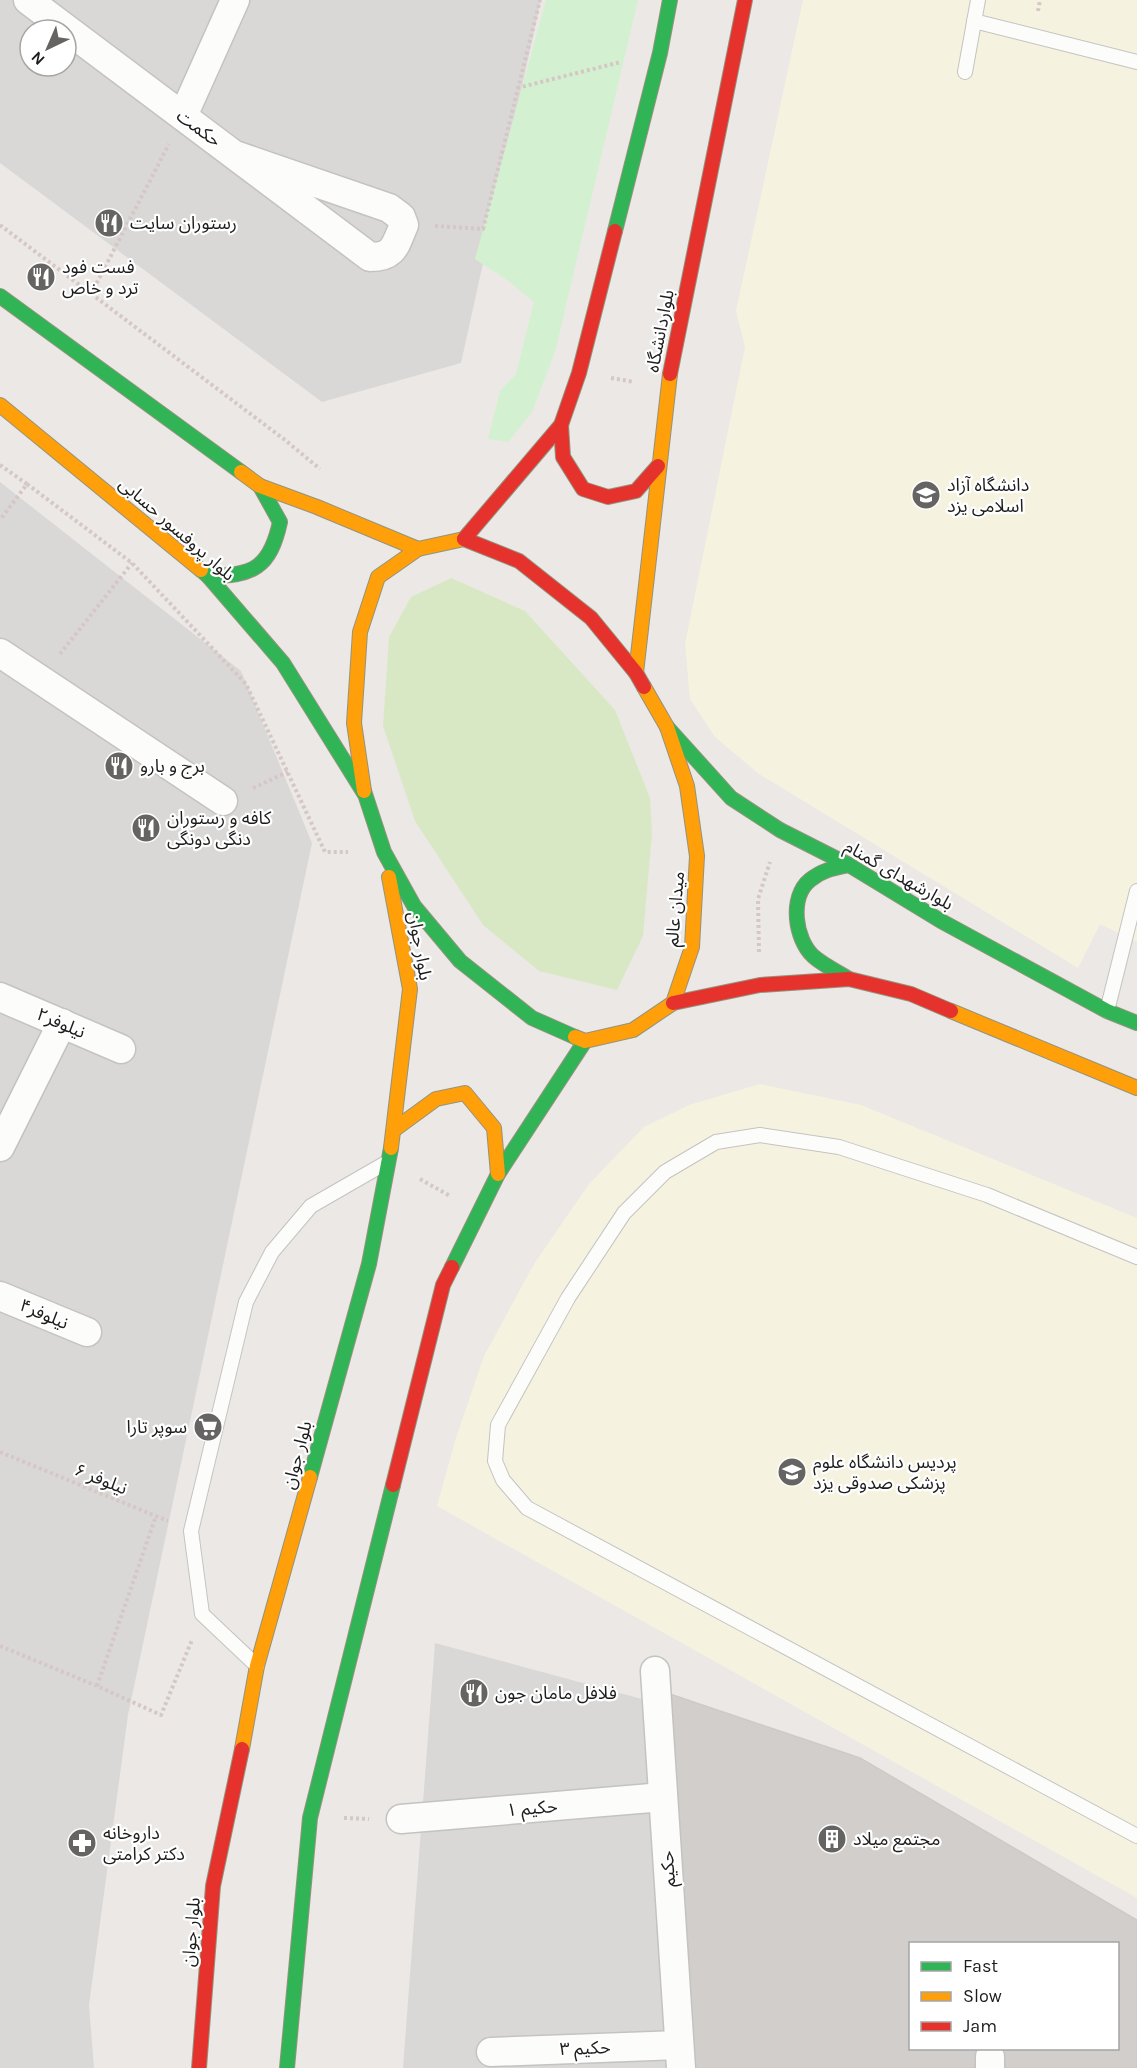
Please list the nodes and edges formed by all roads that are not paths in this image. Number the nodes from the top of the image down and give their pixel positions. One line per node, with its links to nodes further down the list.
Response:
1 (28, 0): 9 (street, حکمت)
2 (235, 0): 9 (street)
3 (670, 0): 13 (main road)
4 (745, 0): 14 (main road, بلواردانشگاه)
5 (978, 0): 6 (lane)
6 (974, 21): 7 (lane); 8 (lane)
7 (1137, 62)
8 (965, 72)
9 (183, 116): 10 (street, حکمت)
10 (235, 155): 10 (street, حکمت)
11 (0, 296): 15 (main road)
12 (0, 405): 18 (main road, بلوار پروفسور حسابی)
13 (561, 425): 14 (main road); 16 (main road)
14 (658, 466): 20 (main road, بلواردانشگاه)
15 (260, 486): 17 (main road); 18 (main road)
16 (464, 539): 17 (main road); 20 (main road, میدان عالم)
17 (418, 549): 22 (main road)
18 (208, 576): 22 (main road, بلوار پروفسور حسابی)
19 (0, 653): 23 (street)
20 (636, 673): 21 (main road, میدان عالم)
21 (667, 727): 25 (main road, بلوارشهدای گمنام); 29 (main road, میدان عالم)
22 (364, 793): 24 (main road)
23 (223, 801)
24 (384, 852): 33 (main road); 36 (main road, بلوار جوان)
25 (849, 866): 27 (main road); 30 (main road, بلوارشهدای گمنام)
26 (1137, 891): 30 (lane)
27 (849, 979): 29 (main road); 35 (main road)
28 (0, 997): 31 (street, نیلوفر۲)
29 (673, 1003): 33 (main road)
30 (1107, 1011): 32 (main road, بلوارشهدای گمنام)
31 (62, 1023): 34 (street, نیلوفر۲); 37 (street)
32 (1137, 1023)
33 (585, 1041): 39 (main road)
34 (121, 1049)
35 (1136, 1088)
36 (394, 1130): 38 (main road, بلوار جوان); 39 (main road)
37 (0, 1147)
38 (389, 1162): 43 (main road, بلوار جوان); 43 (lane)
39 (498, 1174): 51 (main road)
40 (1137, 1257): 47 (lane)
41 (0, 1296): 42 (street, نیلوفر۴)
42 (87, 1332)
43 (257, 1666): 50 (main road, بلوار جوان)
44 (655, 1671): 45 (street, حکیم)
45 (663, 1797): 46 (street, حکیم ۱); 49 (street, حکیم)
46 (401, 1819)
47 (1137, 1836)
48 (491, 2052): 49 (street, حکیم ۳)
49 (680, 2056)
50 (199, 2068)
51 (287, 2068)

